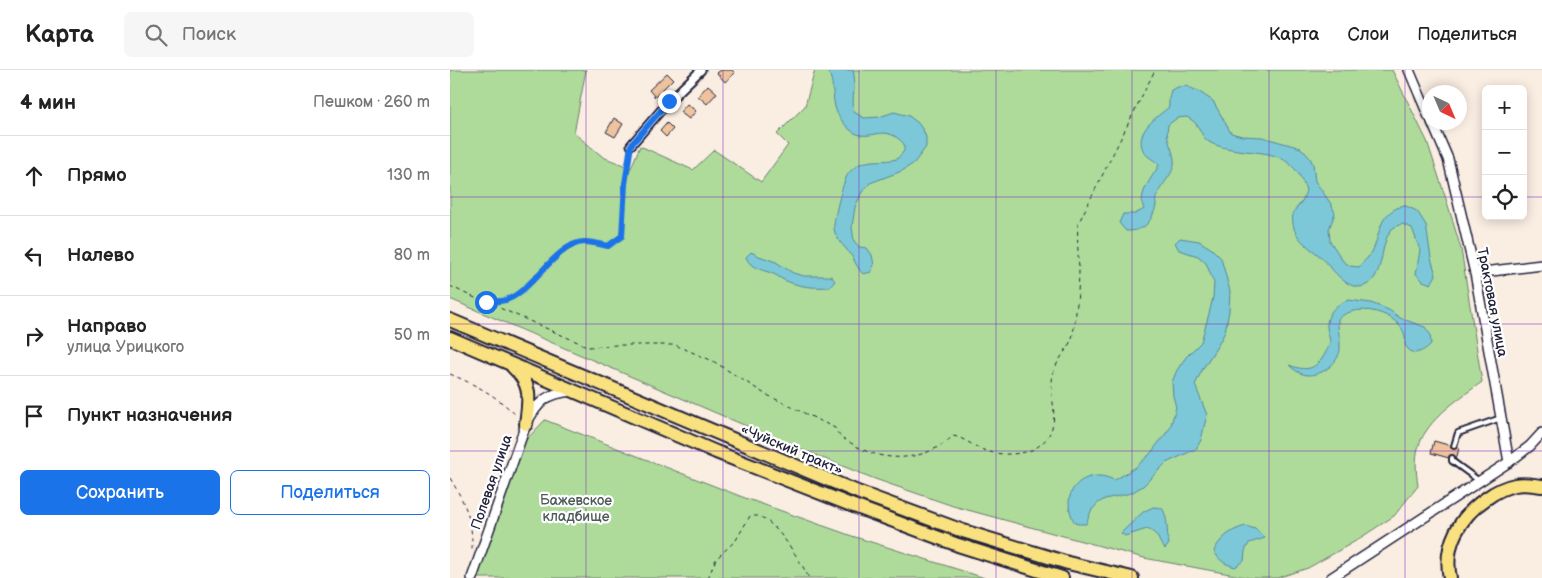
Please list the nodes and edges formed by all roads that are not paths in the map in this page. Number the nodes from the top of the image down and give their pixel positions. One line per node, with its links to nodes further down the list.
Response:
1 (701, 70): 5 (street)
2 (1409, 70): 3 (street)
3 (1422, 99)
4 (1435, 130): 7 (street, Трактовая улица)
5 (631, 145)
6 (1542, 265): 7 (street)
7 (1475, 273): 12 (street, Трактовая улица)
8 (450, 320): 22 (highway, «Чуйский тракт»)
9 (450, 338): 10 (highway, «Чуйский тракт»)
10 (507, 362): 11 (highway, «Чуйский тракт»); 13 (highway)
11 (575, 391): 13 (street, Полевая улица); 21 (highway, «Чуйский тракт»)
12 (1501, 418): 15 (lane); 17 (street, Трактовая улица)
13 (526, 424): 20 (street, Полевая улица)
14 (1542, 433): 17 (street)
15 (1454, 446)
16 (1452, 458): 18 (lane)
17 (1510, 462): 18 (street)
18 (1479, 481): 23 (street)
19 (1542, 486): 24 (highway)
20 (472, 578)
21 (1062, 578)
22 (1132, 578)
23 (1331, 578)
24 (1450, 578)

